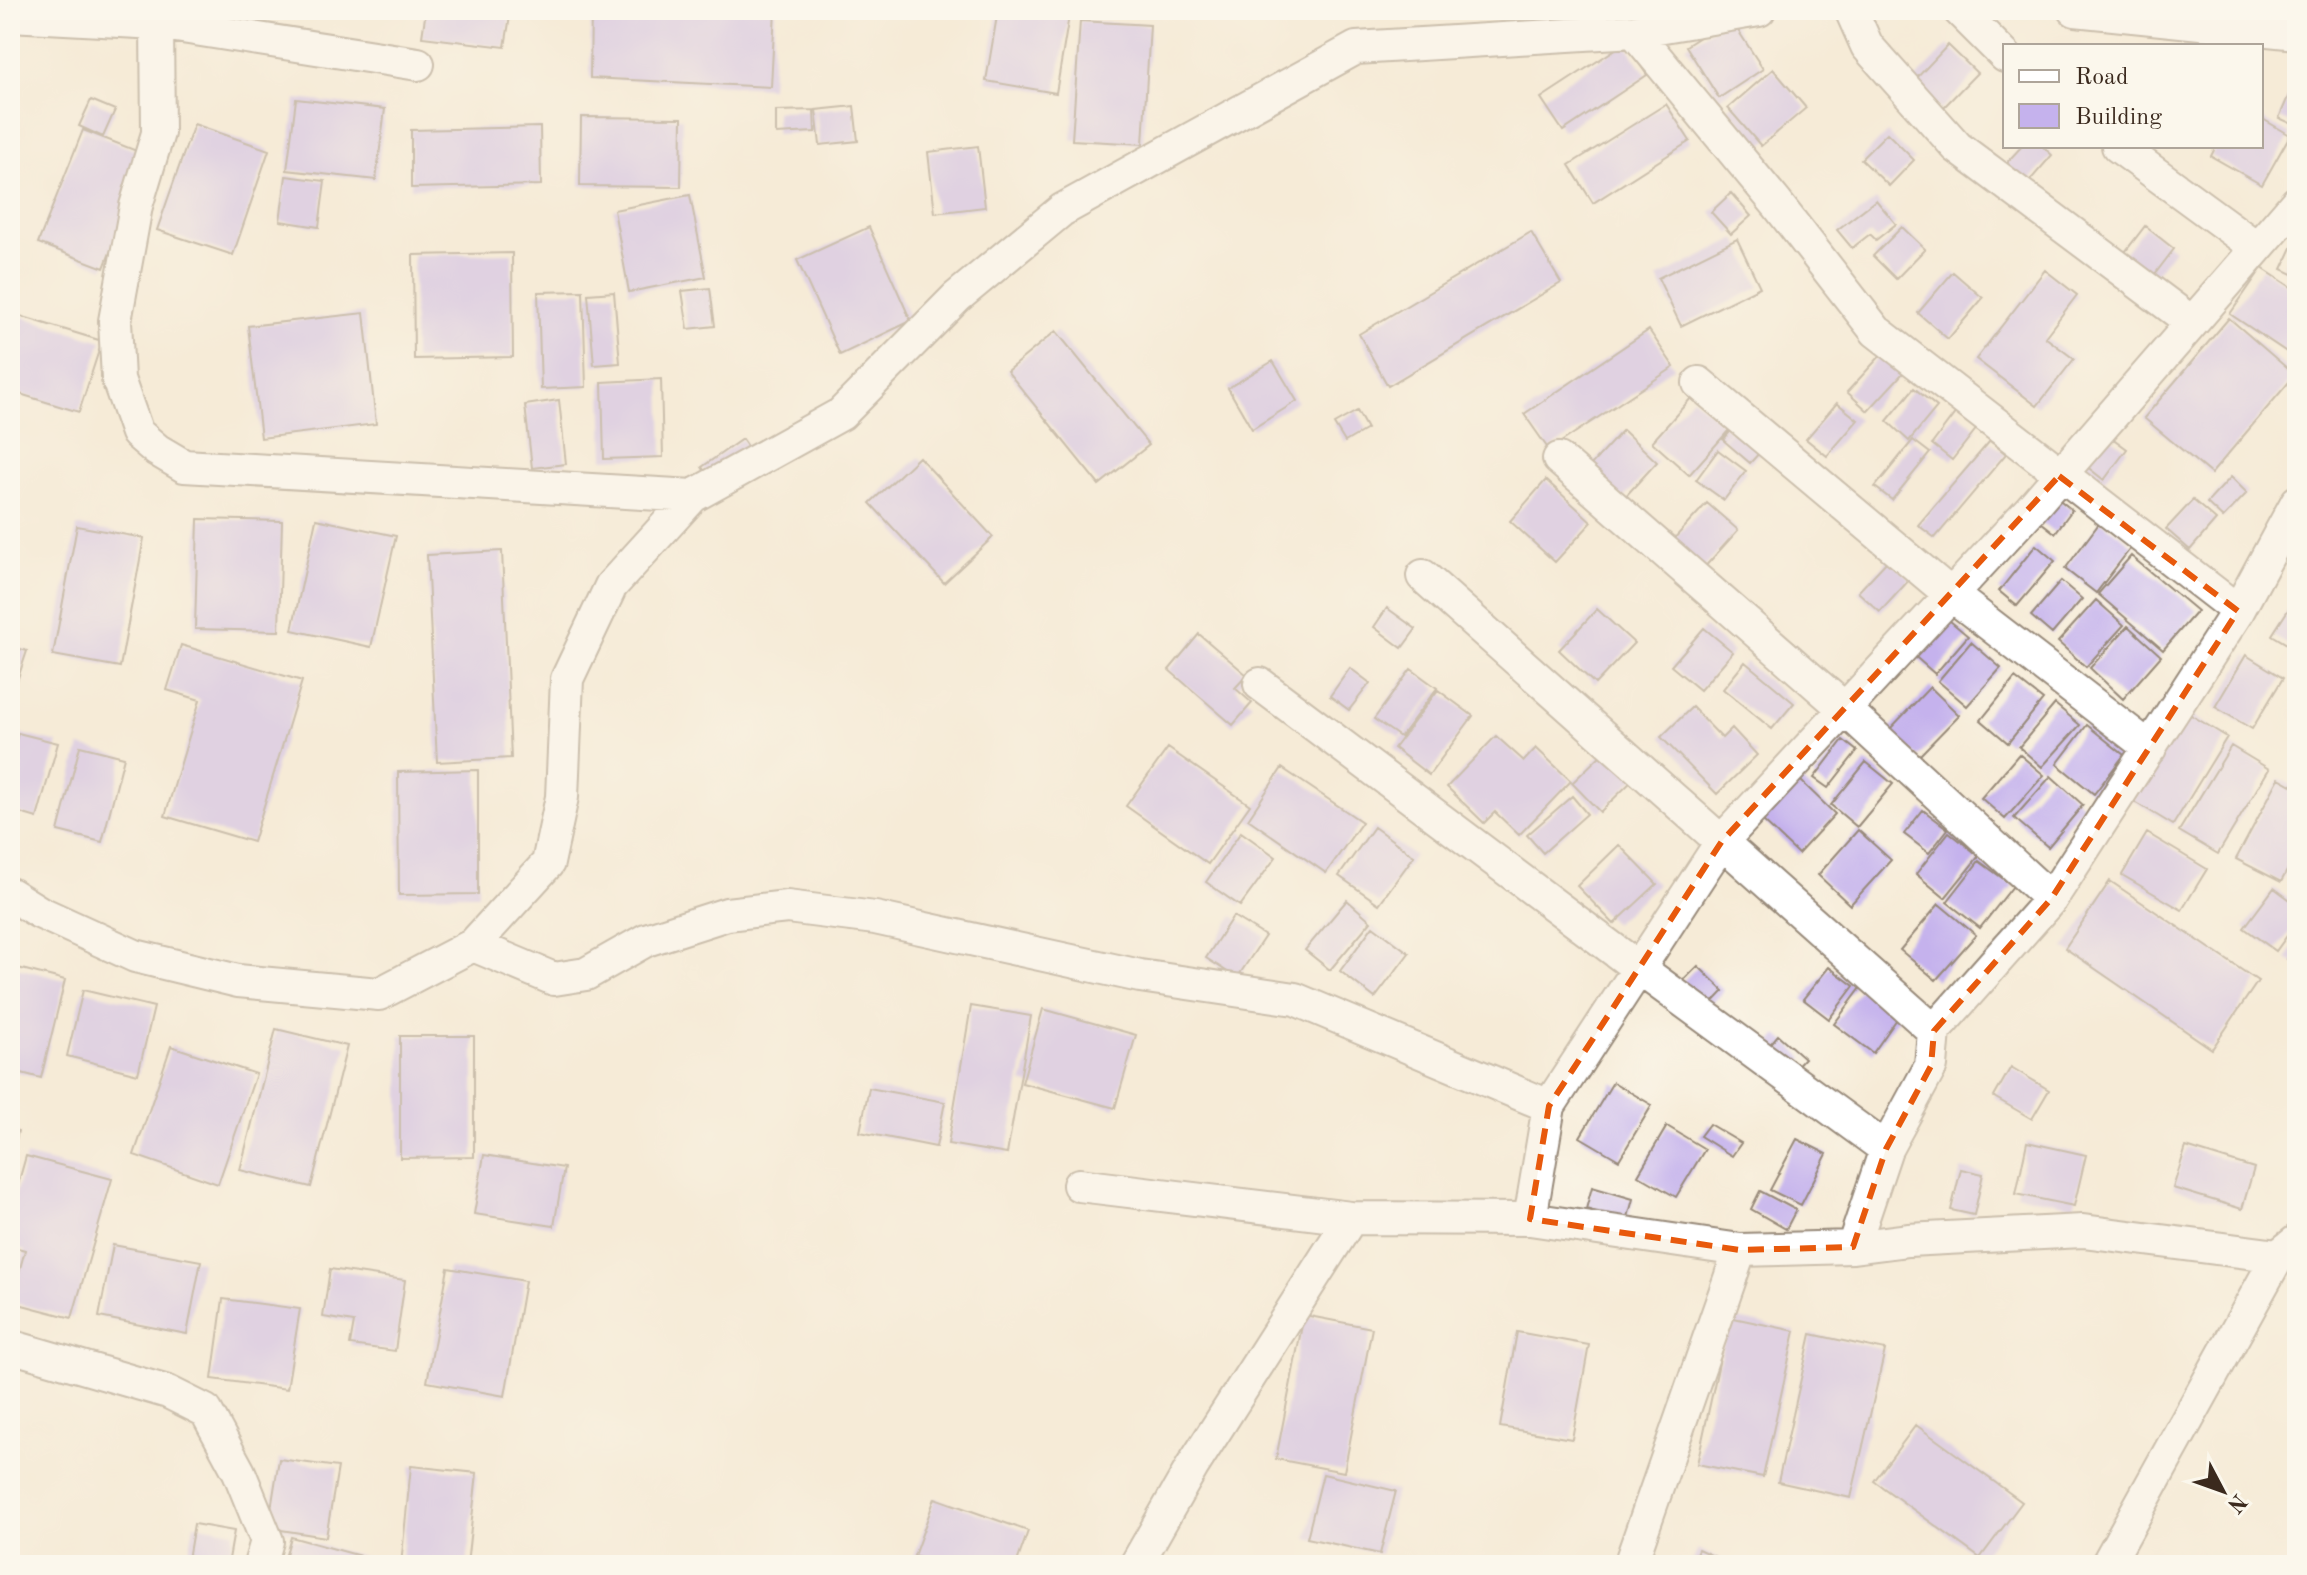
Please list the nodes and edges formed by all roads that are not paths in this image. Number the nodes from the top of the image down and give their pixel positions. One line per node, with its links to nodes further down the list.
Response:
1 (1759, 10): 7 (street)
2 (1851, 10): 14 (street)
3 (1959, 10): 9 (street)
4 (2075, 10): 8 (street)
5 (10, 15): 6 (street)
6 (157, 23): 10 (street); 18 (street)
7 (1634, 31): 17 (street); 18 (street)
8 (2297, 33)
9 (2003, 54)
10 (418, 64)
11 (2121, 148): 13 (street)
12 (2297, 202): 13 (street)
13 (2257, 248): 14 (street)
14 (2190, 321): 17 (street)
15 (1699, 383): 21 (street)
16 (1559, 459): 24 (street)
17 (2059, 476): 21 (street); 22 (street)
18 (693, 496): 29 (street)
19 (2297, 502): 22 (street)
20 (1423, 576): 26 (street)
21 (1949, 593): 24 (street); 25 (street)
22 (2238, 611): 25 (street)
23 (1260, 684): 30 (street)
24 (1846, 710): 26 (street); 28 (street)
25 (2150, 748): 28 (street)
26 (1722, 841): 30 (street); 31 (street)
27 (10, 894): 29 (street)
28 (2051, 899): 31 (street)
29 (473, 945): 32 (street)
30 (1637, 967): 32 (street); 33 (street)
31 (1934, 1031): 33 (street)
32 (1549, 1106): 36 (street)
33 (1886, 1149): 37 (street)
34 (1079, 1185): 35 (street)
35 (1351, 1218): 36 (street); 42 (street)
36 (1530, 1219): 39 (street)
37 (1853, 1247): 38 (street); 39 (street)
38 (2287, 1248): 44 (street)
39 (1740, 1250): 43 (street)
40 (10, 1346): 41 (street)
41 (260, 1565)
42 (1136, 1565)
43 (1630, 1565)
44 (2107, 1565)

